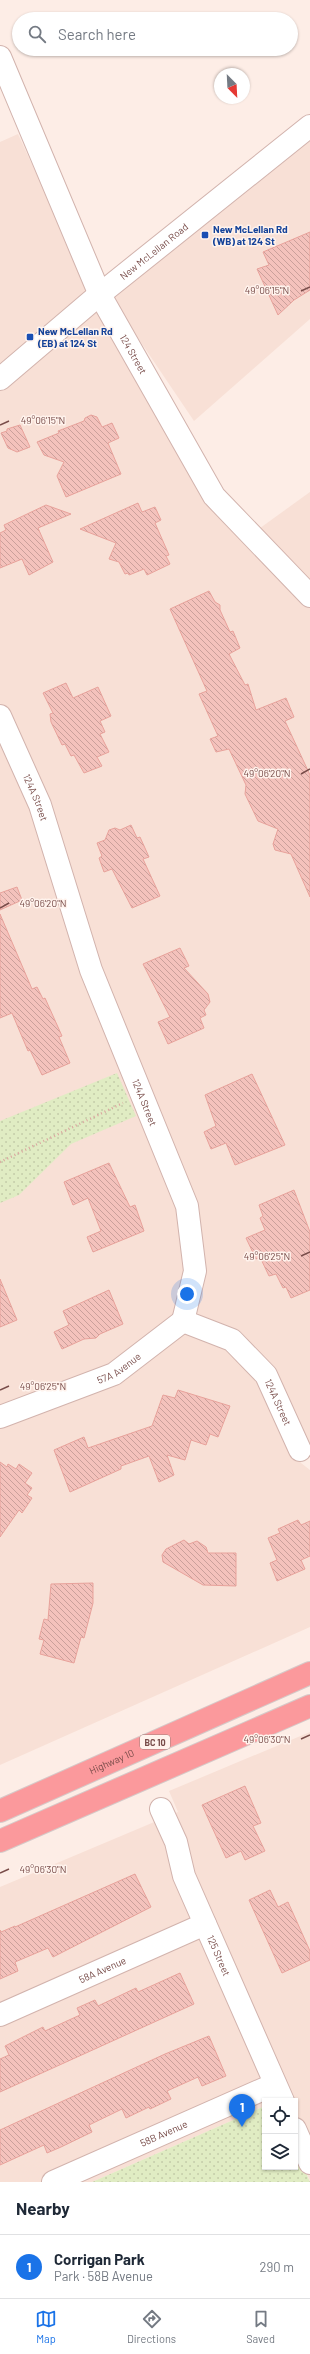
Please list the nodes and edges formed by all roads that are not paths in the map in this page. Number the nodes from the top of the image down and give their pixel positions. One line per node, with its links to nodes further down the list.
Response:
1 (0, 57): 3 (street, 124 Street)
2 (310, 126): 3 (street, New McLellan Road)
3 (100, 295): 4 (street, New McLellan Road); 5 (street, 124 Street)
4 (0, 380)
5 (310, 596)
6 (0, 716): 7 (street, 124A Street)
7 (183, 1321): 8 (street, 57A Avenue); 9 (street, 124A Street)
8 (0, 1417)
9 (300, 1450)
10 (310, 1673): 13 (highway, Highway 10 / BC 10)
11 (310, 1706): 14 (highway)
12 (161, 1809): 15 (street, 125 Street)
13 (0, 1811)
14 (0, 1841)
15 (205, 1924): 16 (street, 58A Avenue); 17 (street, 125 Street)
16 (0, 2015)
17 (279, 2093): 20 (street, 58B Avenue)
18 (297, 2134): 19 (street)
19 (310, 2163)
20 (53, 2182)

